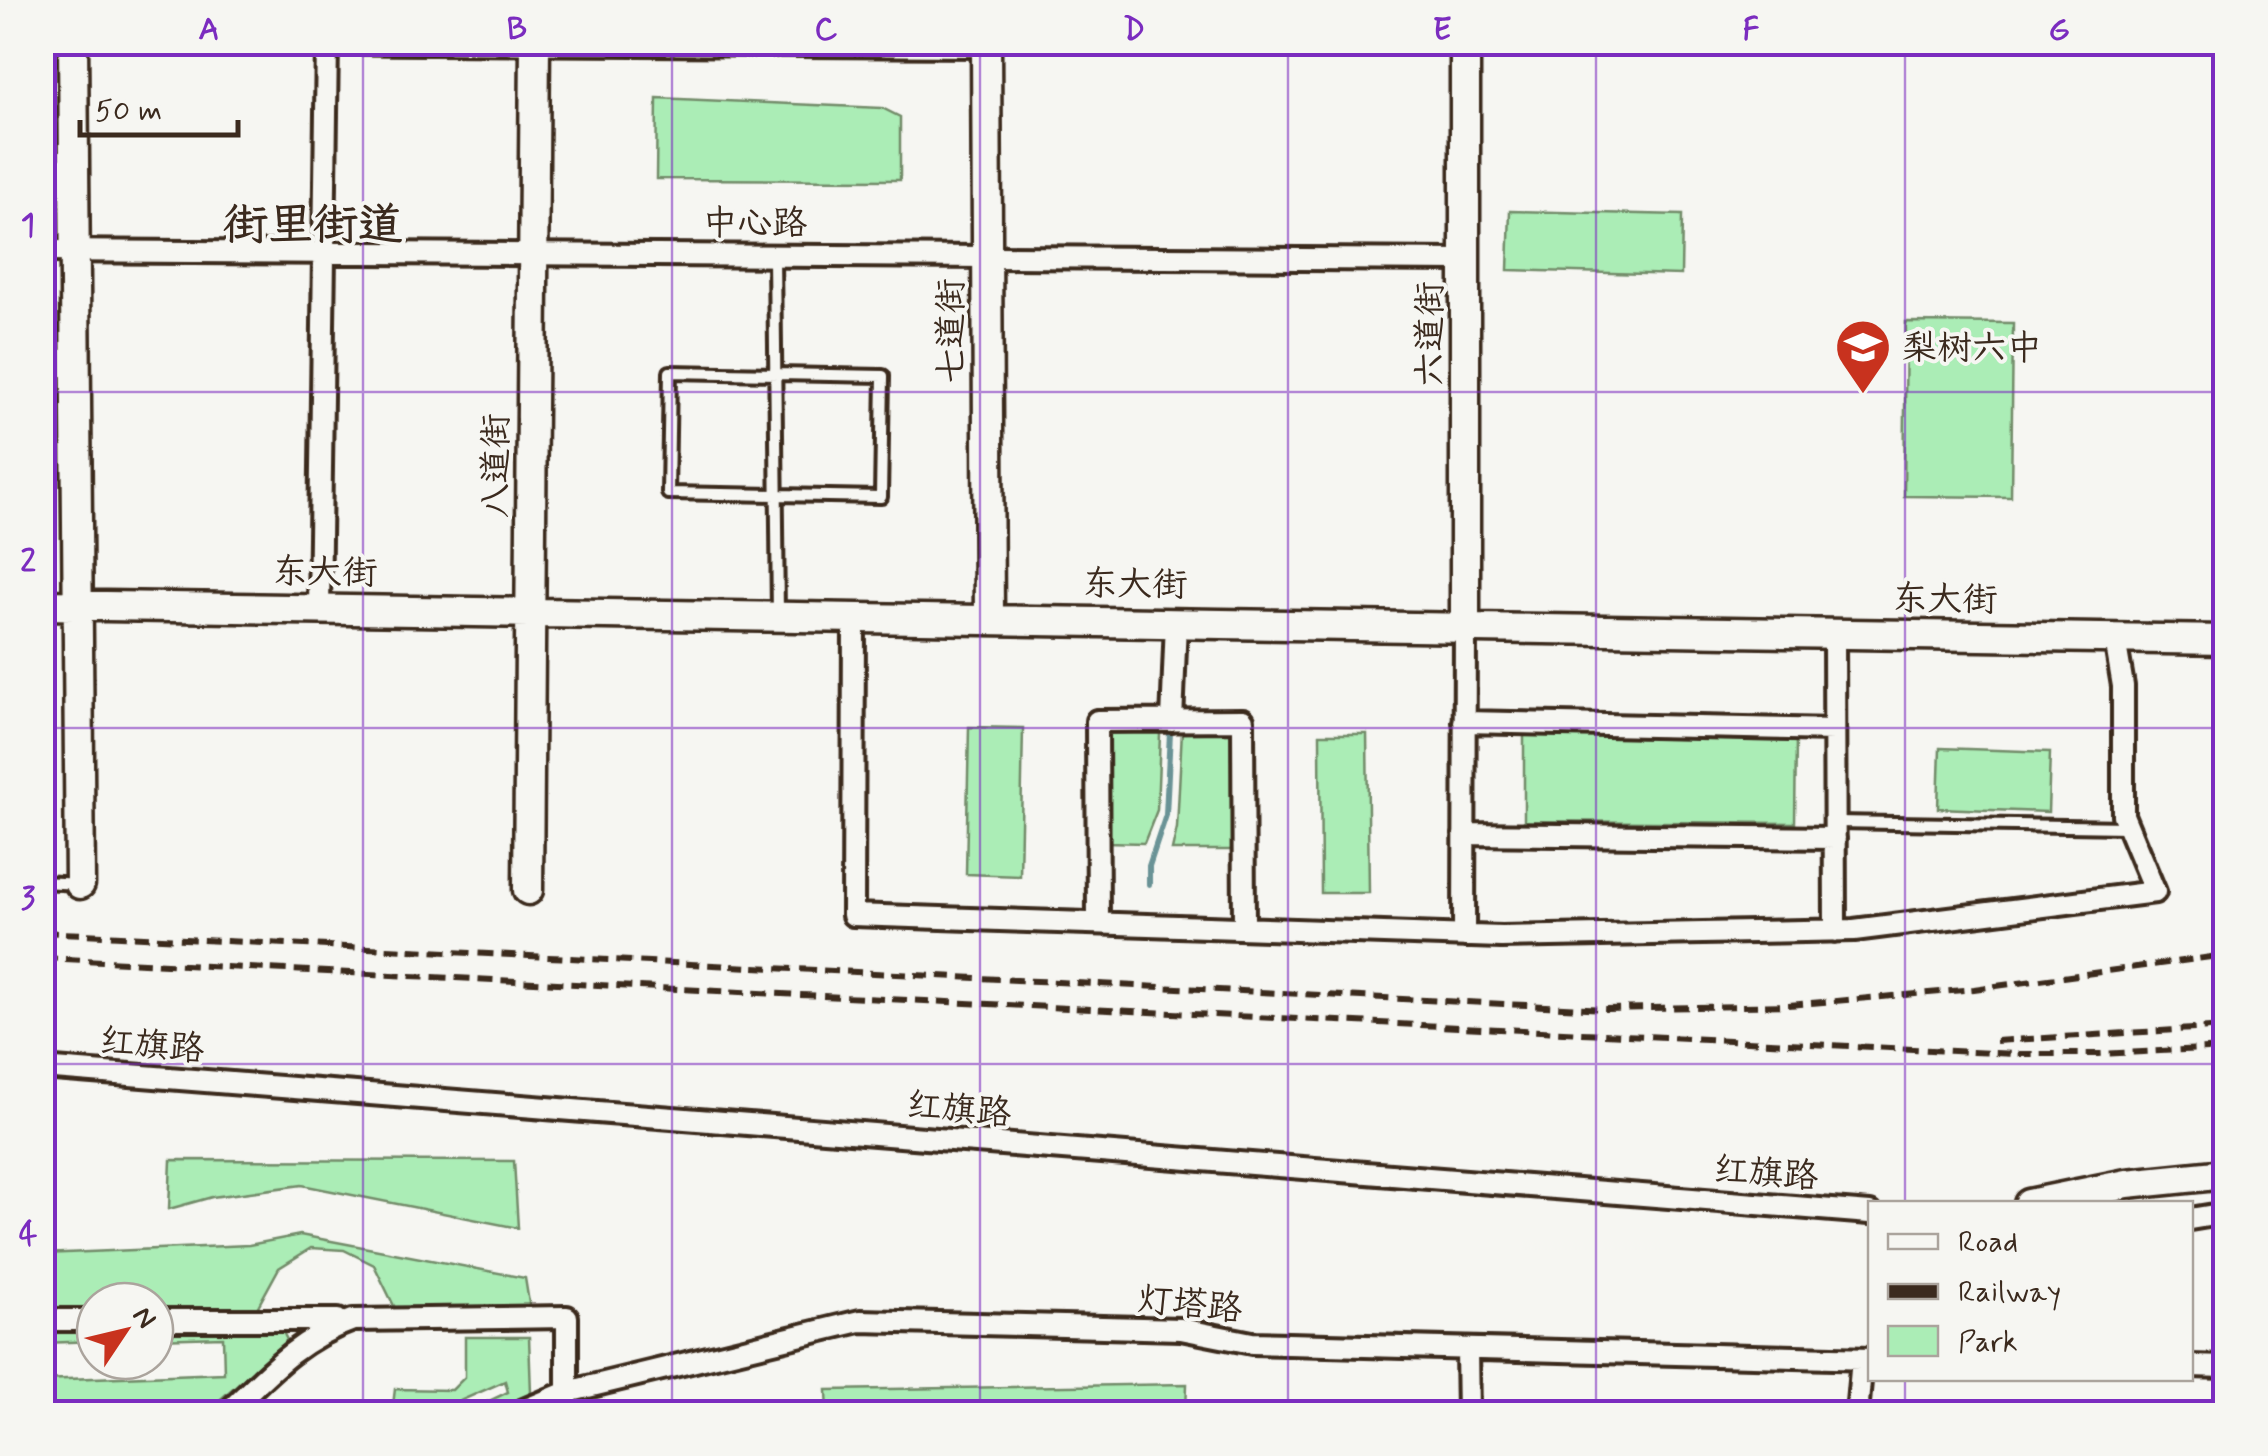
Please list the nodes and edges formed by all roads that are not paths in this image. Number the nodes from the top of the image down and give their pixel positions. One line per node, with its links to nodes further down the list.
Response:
1 (73, 42): 8 (street)
2 (252, 42): 4 (street)
3 (1464, 42): 13 (street, 六道街)
4 (328, 43): 5 (street); 9 (street)
5 (535, 43): 6 (street); 10 (street, 八道街)
6 (986, 44): 12 (street, 七道街)
7 (42, 251): 8 (street, 中心路)
8 (75, 251): 9 (street, 中心路); 17 (street)
9 (324, 252): 10 (street, 中心路); 18 (street)
10 (534, 254): 11 (street, 中心路); 19 (street, 八道街)
11 (774, 255): 12 (street, 中心路); 14 (lane)
12 (987, 256): 13 (street, 中心路); 22 (street, 七道街)
13 (1466, 260): 24 (street, 六道街)
14 (776, 374): 15 (lane); 15 (lane); 15 (lane)
15 (777, 495): 20 (lane)
16 (42, 605): 17 (street, 东大街)
17 (78, 606): 18 (street, 东大街); 35 (street)
18 (319, 608): 19 (street, 东大街)
19 (532, 612): 20 (street, 东大街); 36 (street, 八道街)
20 (778, 616): 21 (street, 东大街)
21 (854, 616): 22 (street, 东大街); 37 (street)
22 (989, 619): 23 (street, 东大街)
23 (1176, 622): 24 (street, 东大街); 28 (street)
24 (1465, 626): 25 (street, 东大街); 29 (street)
25 (1834, 633): 26 (street, 东大街); 30 (street)
26 (2115, 638): 27 (street, 东大街); 31 (street)
27 (2226, 640)
28 (1172, 721): 37 (street); 38 (street)
29 (1464, 722): 30 (street); 33 (street)
30 (1834, 730): 32 (street)
31 (2128, 828): 32 (lane); 39 (street)
32 (1835, 830): 33 (street); 39 (street)
33 (1464, 834): 40 (street)
34 (42, 882): 35 (lane)
35 (80, 884)
36 (528, 890)
37 (1098, 922): 38 (street)
38 (1244, 928): 40 (street)
39 (1835, 931): 40 (street)
40 (1464, 936)
41 (42, 1068): 44 (street, 红旗路)
42 (2226, 1174): 43 (street)
43 (2044, 1201)
44 (1868, 1213)
45 (2226, 1213): 46 (street)
46 (2193, 1218)
47 (42, 1320): 48 (street)
48 (75, 1320)
49 (175, 1320): 50 (street)
50 (353, 1320): 55 (street); 56 (street)
51 (1467, 1350): 52 (street, 灯塔路); 55 (street, 灯塔路); 59 (street)
52 (1866, 1359): 60 (street)
53 (2193, 1366): 54 (street)
54 (2226, 1367)
55 (567, 1392): 57 (street, 灯塔路); 58 (street)
56 (226, 1414)
57 (515, 1414)
58 (568, 1414)
59 (1468, 1414)
60 (1858, 1414)

